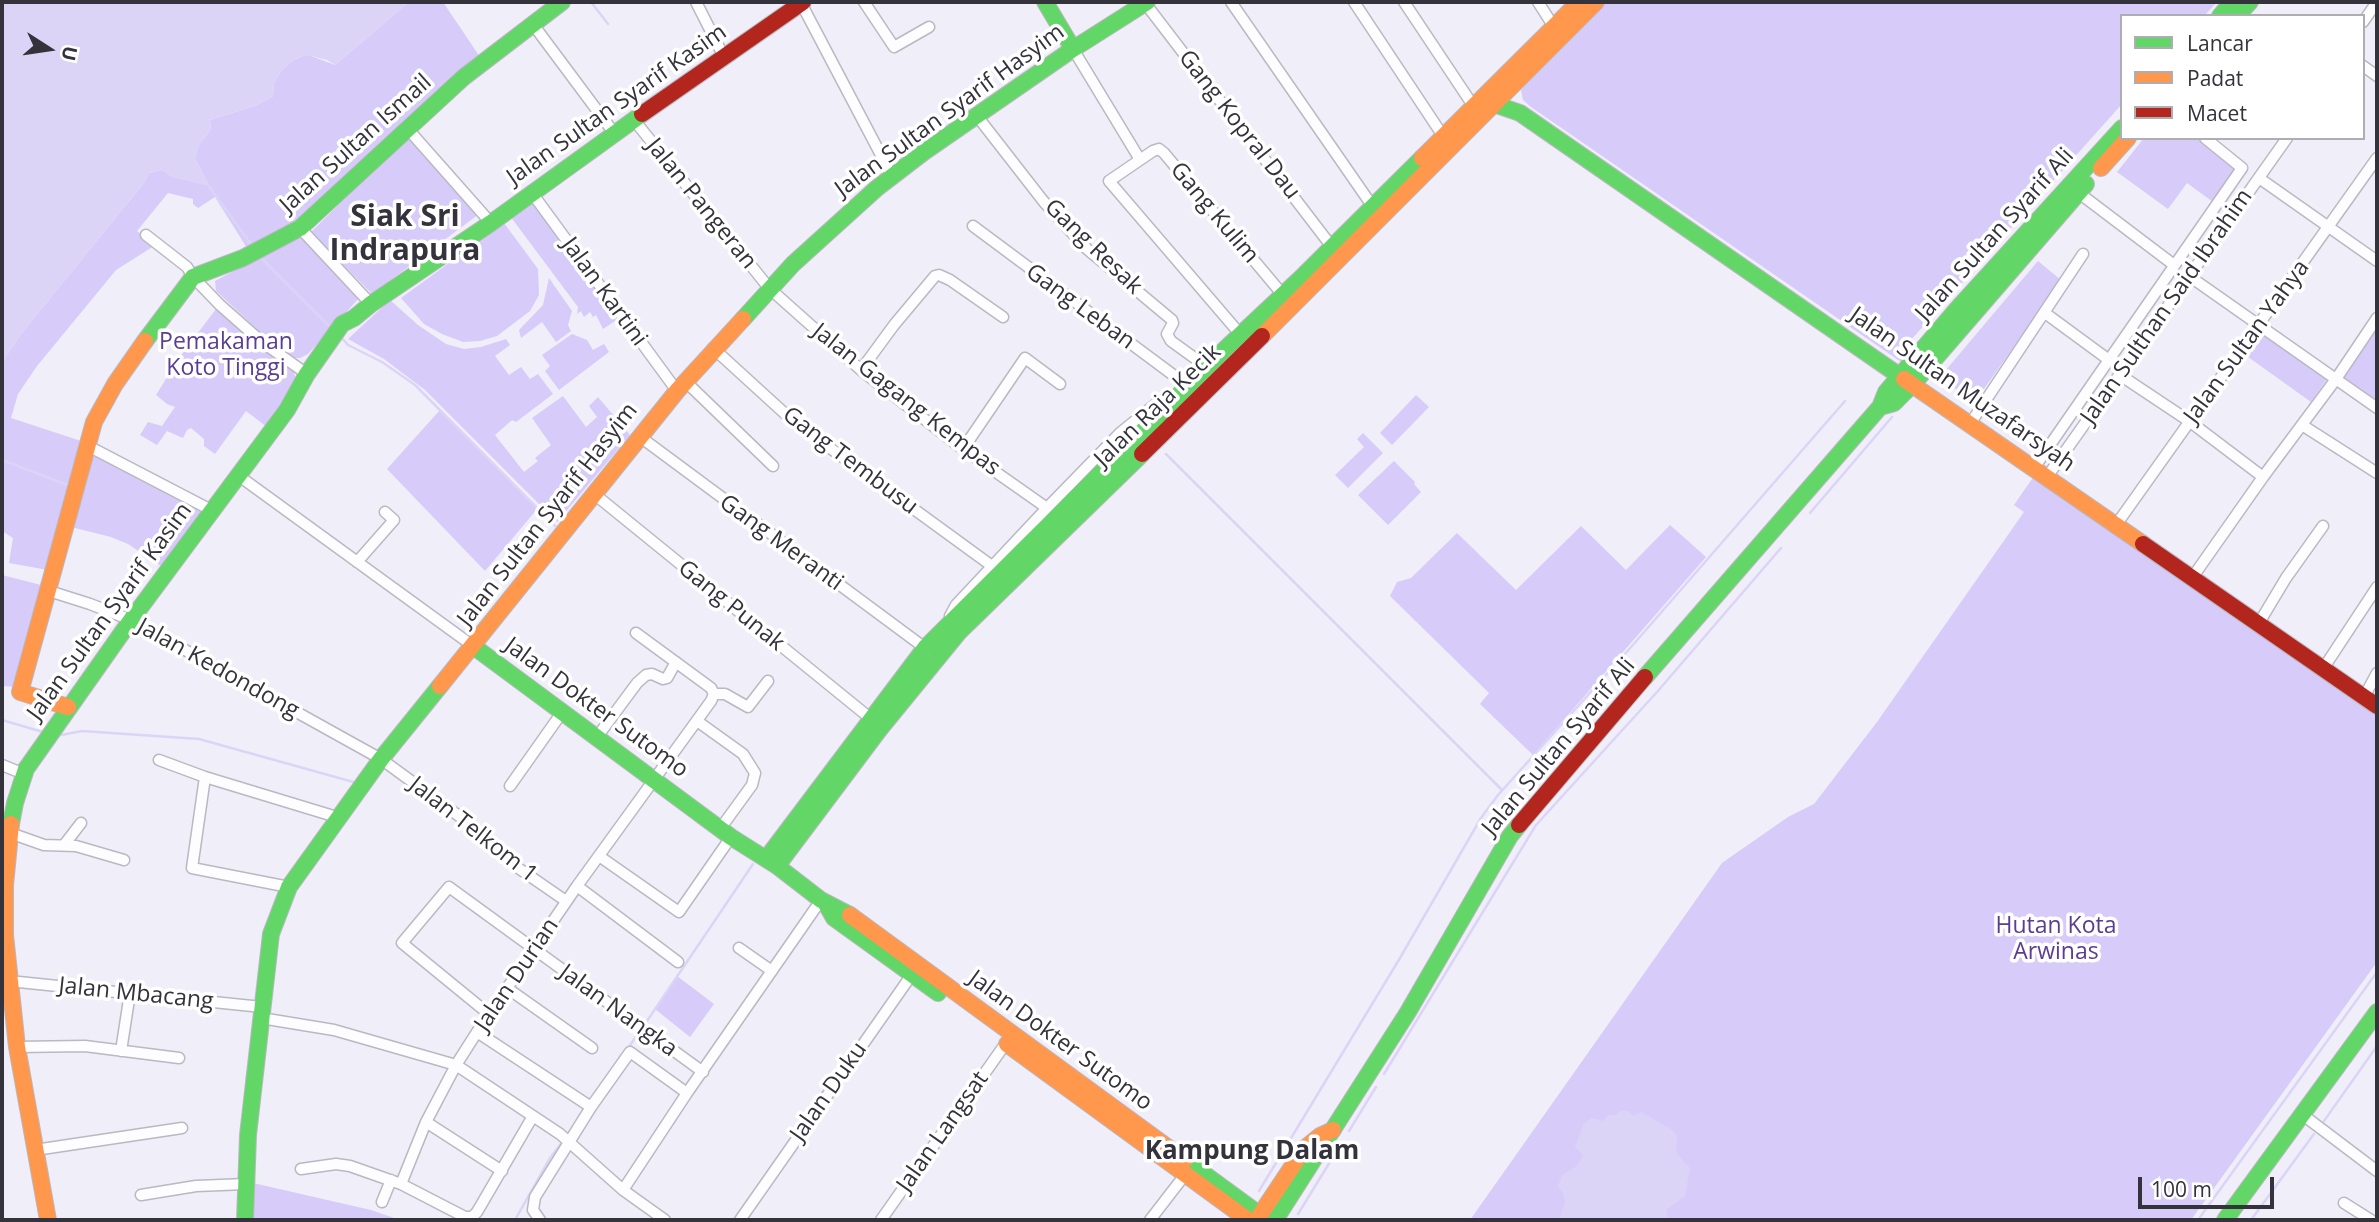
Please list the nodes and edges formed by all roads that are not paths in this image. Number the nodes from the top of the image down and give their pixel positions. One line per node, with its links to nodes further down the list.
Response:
1 (562, 2): 15 (street, Jalan Sultan Ismail)
2 (696, 2): 19 (street)
3 (802, 2): 19 (street, Jalan Sultan Syarif Kasim); 35 (street)
4 (864, 2): 16 (street)
5 (1045, 2): 18 (street)
6 (1146, 2): 18 (street, Jalan Sultan Syarif Hasyim); 45 (street, Gang Kopral Dau)
7 (1231, 2): 39 (street)
8 (1354, 2): 29 (street)
9 (1404, 2): 22 (street)
10 (1538, 2): 17 (street)
11 (1596, 2): 13 (street, Jalan Raja Kecik)
12 (2376, 2): 14 (street)
13 (1578, 9): 17 (street, Jalan Raja Kecik); 20 (street, Jalan Raja Kecik)
14 (2365, 19)
15 (532, 23): 26 (street, Jalan Sultan Ismail); 28 (street)
16 (929, 27)
17 (1554, 27): 22 (street, Jalan Raja Kecik)
18 (1073, 49): 24 (street, Jalan Sultan Syarif Hasyim); 33 (street)
19 (724, 57): 25 (street, Jalan Sultan Syarif Kasim)
20 (1511, 86): 21 (street, Jalan Raja Kecik); 23 (street)
21 (1494, 104): 23 (street, Jalan Sultan Muzafarsyah); 95 (street, Jalan Raja Kecik)
22 (1474, 107): 29 (street, Jalan Raja Kecik)
23 (1520, 113): 65 (street, Jalan Sultan Muzafarsyah)
24 (976, 116): 35 (street, Jalan Sultan Syarif Hasyim); 61 (street, Gang Resak)
25 (634, 120): 28 (street, Jalan Sultan Syarif Kasim); 51 (street, Jalan Pangeran)
26 (407, 128): 40 (street); 43 (street, Jalan Sultan Ismail)
27 (2120, 130): 65 (street, Jalan Sultan Syarif Ali)
28 (614, 133): 37 (street, Jalan Sultan Syarif Kasim)
29 (1443, 136): 39 (street, Jalan Raja Kecik)
30 (2126, 140): 38 (street, Jalan Sultan Syarif Ali)
31 (2207, 140): 48 (street)
32 (2286, 140): 36 (street, Jalan Sulthan Said Ibrahim)
33 (1139, 158): 52 (street, Gang Kulim); 58 (street)
34 (2377, 158): 42 (street, Jalan Sultan Yahya)
35 (892, 176): 51 (street, Jalan Sultan Syarif Hasyim)
36 (2259, 178): 42 (street); 49 (street, Jalan Sulthan Said Ibrahim)
37 (532, 193): 40 (street, Jalan Sultan Syarif Kasim); 68 (street, Jalan Kartini)
38 (2079, 193): 48 (street); 65 (street, Jalan Sultan Syarif Ali)
39 (1373, 207): 45 (street, Jalan Raja Kecik)
40 (491, 223): 53 (street, Jalan Sultan Syarif Kasim)
41 (973, 226): 69 (street, Gang Leban)
42 (2329, 226): 47 (street); 57 (street, Jalan Sultan Yahya)
43 (300, 228): 50 (street, Jalan Sultan Ismail); 53 (street)
44 (146, 235): 50 (street)
45 (1332, 247): 52 (street, Jalan Raja Kecik)
46 (2083, 254): 54 (street)
47 (2377, 261)
48 (2174, 265): 60 (street)
49 (2189, 276): 57 (street); 64 (street, Jalan Sulthan Said Ibrahim)
50 (194, 278): 63 (street); 75 (street)
51 (769, 288): 59 (street, Jalan Sultan Syarif Hasyim); 62 (street, Jalan Gagang Kempas)
52 (1283, 295): 58 (street, Jalan Raja Kecik)
53 (371, 304): 63 (street, Jalan Sultan Syarif Kasim)
54 (2045, 313): 60 (street); 72 (street)
55 (1003, 317): 62 (street)
56 (2377, 318): 66 (street)
57 (2259, 327): 66 (street); 71 (street, Jalan Sultan Yahya)
58 (1240, 334): 61 (street, Jalan Raja Kecik)
59 (713, 348): 68 (street, Jalan Sultan Syarif Hasyim); 89 (street, Gang Tembusu)
60 (2109, 360): 78 (street)
61 (1207, 367): 69 (street, Jalan Raja Kecik)
62 (861, 370): 76 (street, Jalan Gagang Kempas)
63 (307, 374): 80 (street, Jalan Sultan Syarif Kasim)
64 (2120, 375): 71 (street); 78 (street, Jalan Sulthan Said Ibrahim)
65 (1907, 379): 72 (street, Jalan Sultan Muzafarsyah); 167 (street, Jalan Sultan Syarif Ali)
66 (2336, 379): 70 (street); 73 (street)
67 (1060, 384): 76 (street)
68 (681, 386): 74 (street, Jalan Sultan Syarif Hasyim); 77 (street, Jalan Kartini)
69 (1183, 392): 83 (street); 95 (street, Jalan Raja Kecik)
70 (2377, 408)
71 (2189, 421): 81 (street); 86 (street, Jalan Sultan Yahya)
72 (1970, 424): 78 (street, Jalan Sultan Muzafarsyah)
73 (2302, 425): 79 (street); 81 (street)
74 (639, 436): 82 (street, Jalan Sultan Syarif Hasyim); 98 (street, Gang Meranti)
75 (88, 446): 84 (street); 92 (street)
76 (963, 449): 83 (street, Jalan Gagang Kempas)
77 (773, 466)
78 (2041, 472): 86 (street, Jalan Sultan Muzafarsyah)
79 (2377, 473)
80 (239, 476): 84 (street, Jalan Sultan Syarif Kasim); 88 (street, Jalan Dokter Sutomo)
81 (2263, 477): 90 (street)
82 (593, 493): 97 (street, Jalan Sultan Syarif Hasyim); 107 (street, Gang Punak)
83 (1047, 508): 89 (street)
84 (213, 512): 93 (street, Jalan Sultan Syarif Kasim)
85 (385, 512): 88 (street)
86 (2116, 525): 90 (street, Jalan Sultan Muzafarsyah)
87 (2323, 526): 94 (street)
88 (357, 562): 97 (street, Jalan Dokter Sutomo)
89 (992, 566): 95 (street)
90 (2192, 578): 94 (street, Jalan Sultan Muzafarsyah)
91 (2377, 587): 100 (street)
92 (49, 591): 93 (street, Jalan Kedondong); 105 (street)
93 (131, 620): 105 (street, Jalan Sultan Syarif Kasim); 110 (street, Jalan Kedondong)
94 (2259, 623): 100 (street, Jalan Sultan Muzafarsyah)
95 (954, 628): 98 (street, Jalan Raja Kecik); 113 (street, Jalan Raja Kecik)
96 (636, 633): 99 (street)
97 (473, 646): 106 (street, Jalan Dokter Sutomo); 110 (street, Jalan Sultan Syarif Hasyim)
98 (925, 648): 107 (street, Jalan Raja Kecik)
99 (676, 662): 103 (street); 109 (street)
100 (2323, 669): 104 (street, Jalan Sultan Muzafarsyah)
101 (2377, 673): 104 (street)
102 (768, 681): 103 (street)
103 (714, 694): 108 (street, Jalan Durian)
104 (2371, 701)
105 (68, 707): 114 (street, Jalan Sultan Syarif Kasim)
106 (563, 711): 109 (street, Jalan Dokter Sutomo); 117 (street)
107 (870, 718): 113 (street, Jalan Raja Kecik)
108 (697, 721): 116 (street, Jalan Durian); 121 (street)
109 (597, 737): 116 (street, Jalan Dokter Sutomo)
110 (381, 759): 118 (street, Jalan Sultan Syarif Hasyim); 128 (street, Jalan Telkom 1)
111 (159, 760): 115 (street)
112 (2, 765): 114 (street)
113 (840, 772): 125 (street, Jalan Raja Kecik)
114 (24, 774): 120 (street, Jalan Sultan Syarif Kasim)
115 (205, 776): 118 (street); 127 (street)
116 (654, 778): 121 (street, Jalan Dokter Sutomo); 123 (street, Jalan Durian)
117 (510, 786)
118 (340, 818): 127 (street, Jalan Sultan Syarif Hasyim)
119 (81, 823): 122 (street)
120 (10, 833): 122 (street); 135 (street, Jalan Sultan Syarif Kasim)
121 (726, 833): 123 (street); 125 (street, Jalan Dokter Sutomo)
122 (64, 845): 124 (street)
123 (599, 856): 126 (street, Jalan Durian)
124 (124, 860)
125 (772, 862): 129 (street, Jalan Dokter Sutomo)
126 (577, 886): 128 (street, Jalan Durian); 132 (street)
127 (289, 887): 139 (street, Jalan Sultan Syarif Hasyim)
128 (566, 901): 131 (street, Jalan Durian)
129 (823, 901): 133 (street, Jalan Dokter Sutomo); 134 (street)
130 (739, 948): 134 (street)
131 (534, 950): 136 (street, Jalan Durian); 140 (street, Jalan Nangka); 148 (street, Jalan Nangka)
132 (678, 962)
133 (916, 970): 142 (street, Jalan Dokter Sutomo); 167 (street, Jalan Dokter Sutomo); 172 (street, Jalan Duku)
134 (772, 971): 148 (street)
135 (9, 981): 137 (street, Jalan Mbacang); 143 (street, Jalan Sultan Syarif Kasim)
136 (508, 988): 140 (street, Jalan Durian); 144 (street)
137 (130, 993): 139 (street, Jalan Mbacang); 145 (street)
138 (2377, 1012): 151 (street)
139 (262, 1013): 147 (street, Jalan Mbacang); 162 (street, Jalan Sultan Syarif Hasyim)
140 (490, 1015): 141 (street, Jalan Durian)
141 (477, 1032): 147 (street, Jalan Durian); 150 (street)
142 (1006, 1043): 160 (street, Jalan Dokter Sutomo); 173 (street, Jalan Langsat)
143 (17, 1047): 145 (street); 156 (street, Jalan Sultan Syarif Kasim)
144 (592, 1048)
145 (121, 1051): 146 (street)
146 (179, 1058)
147 (456, 1065): 152 (street, Jalan Mbacang); 153 (street, Jalan Durian)
148 (703, 1072): 149 (street)
149 (687, 1093): 150 (street); 163 (street)
150 (591, 1107): 155 (street)
151 (2303, 1115): 159 (street); 175 (street)
152 (534, 1116): 155 (street, Jalan Mbacang); 158 (street)
153 (426, 1122): 158 (street); 161 (street, Jalan Durian)
154 (182, 1128): 156 (street)
155 (564, 1138): 163 (street, Jalan Mbacang); 170 (street)
156 (35, 1150): 168 (street, Jalan Sultan Syarif Kasim)
157 (301, 1169): 161 (street)
158 (502, 1171): 161 (street)
159 (2377, 1171)
160 (1184, 1176): 167 (street, Jalan Dokter Sutomo); 174 (street)
161 (396, 1182): 165 (street, Jalan Durian)
162 (246, 1184): 164 (street); 169 (street, Jalan Sultan Syarif Hasyim)
163 (623, 1190): 171 (street, Jalan Mbacang)
164 (141, 1195)
165 (383, 1202)
166 (2344, 1203): 176 (street)
167 (1262, 1219)
168 (48, 1220)
169 (245, 1220)
170 (540, 1220)
171 (665, 1220)
172 (740, 1220)
173 (881, 1220)
174 (1150, 1220)
175 (2225, 1220)
176 (2369, 1220)

